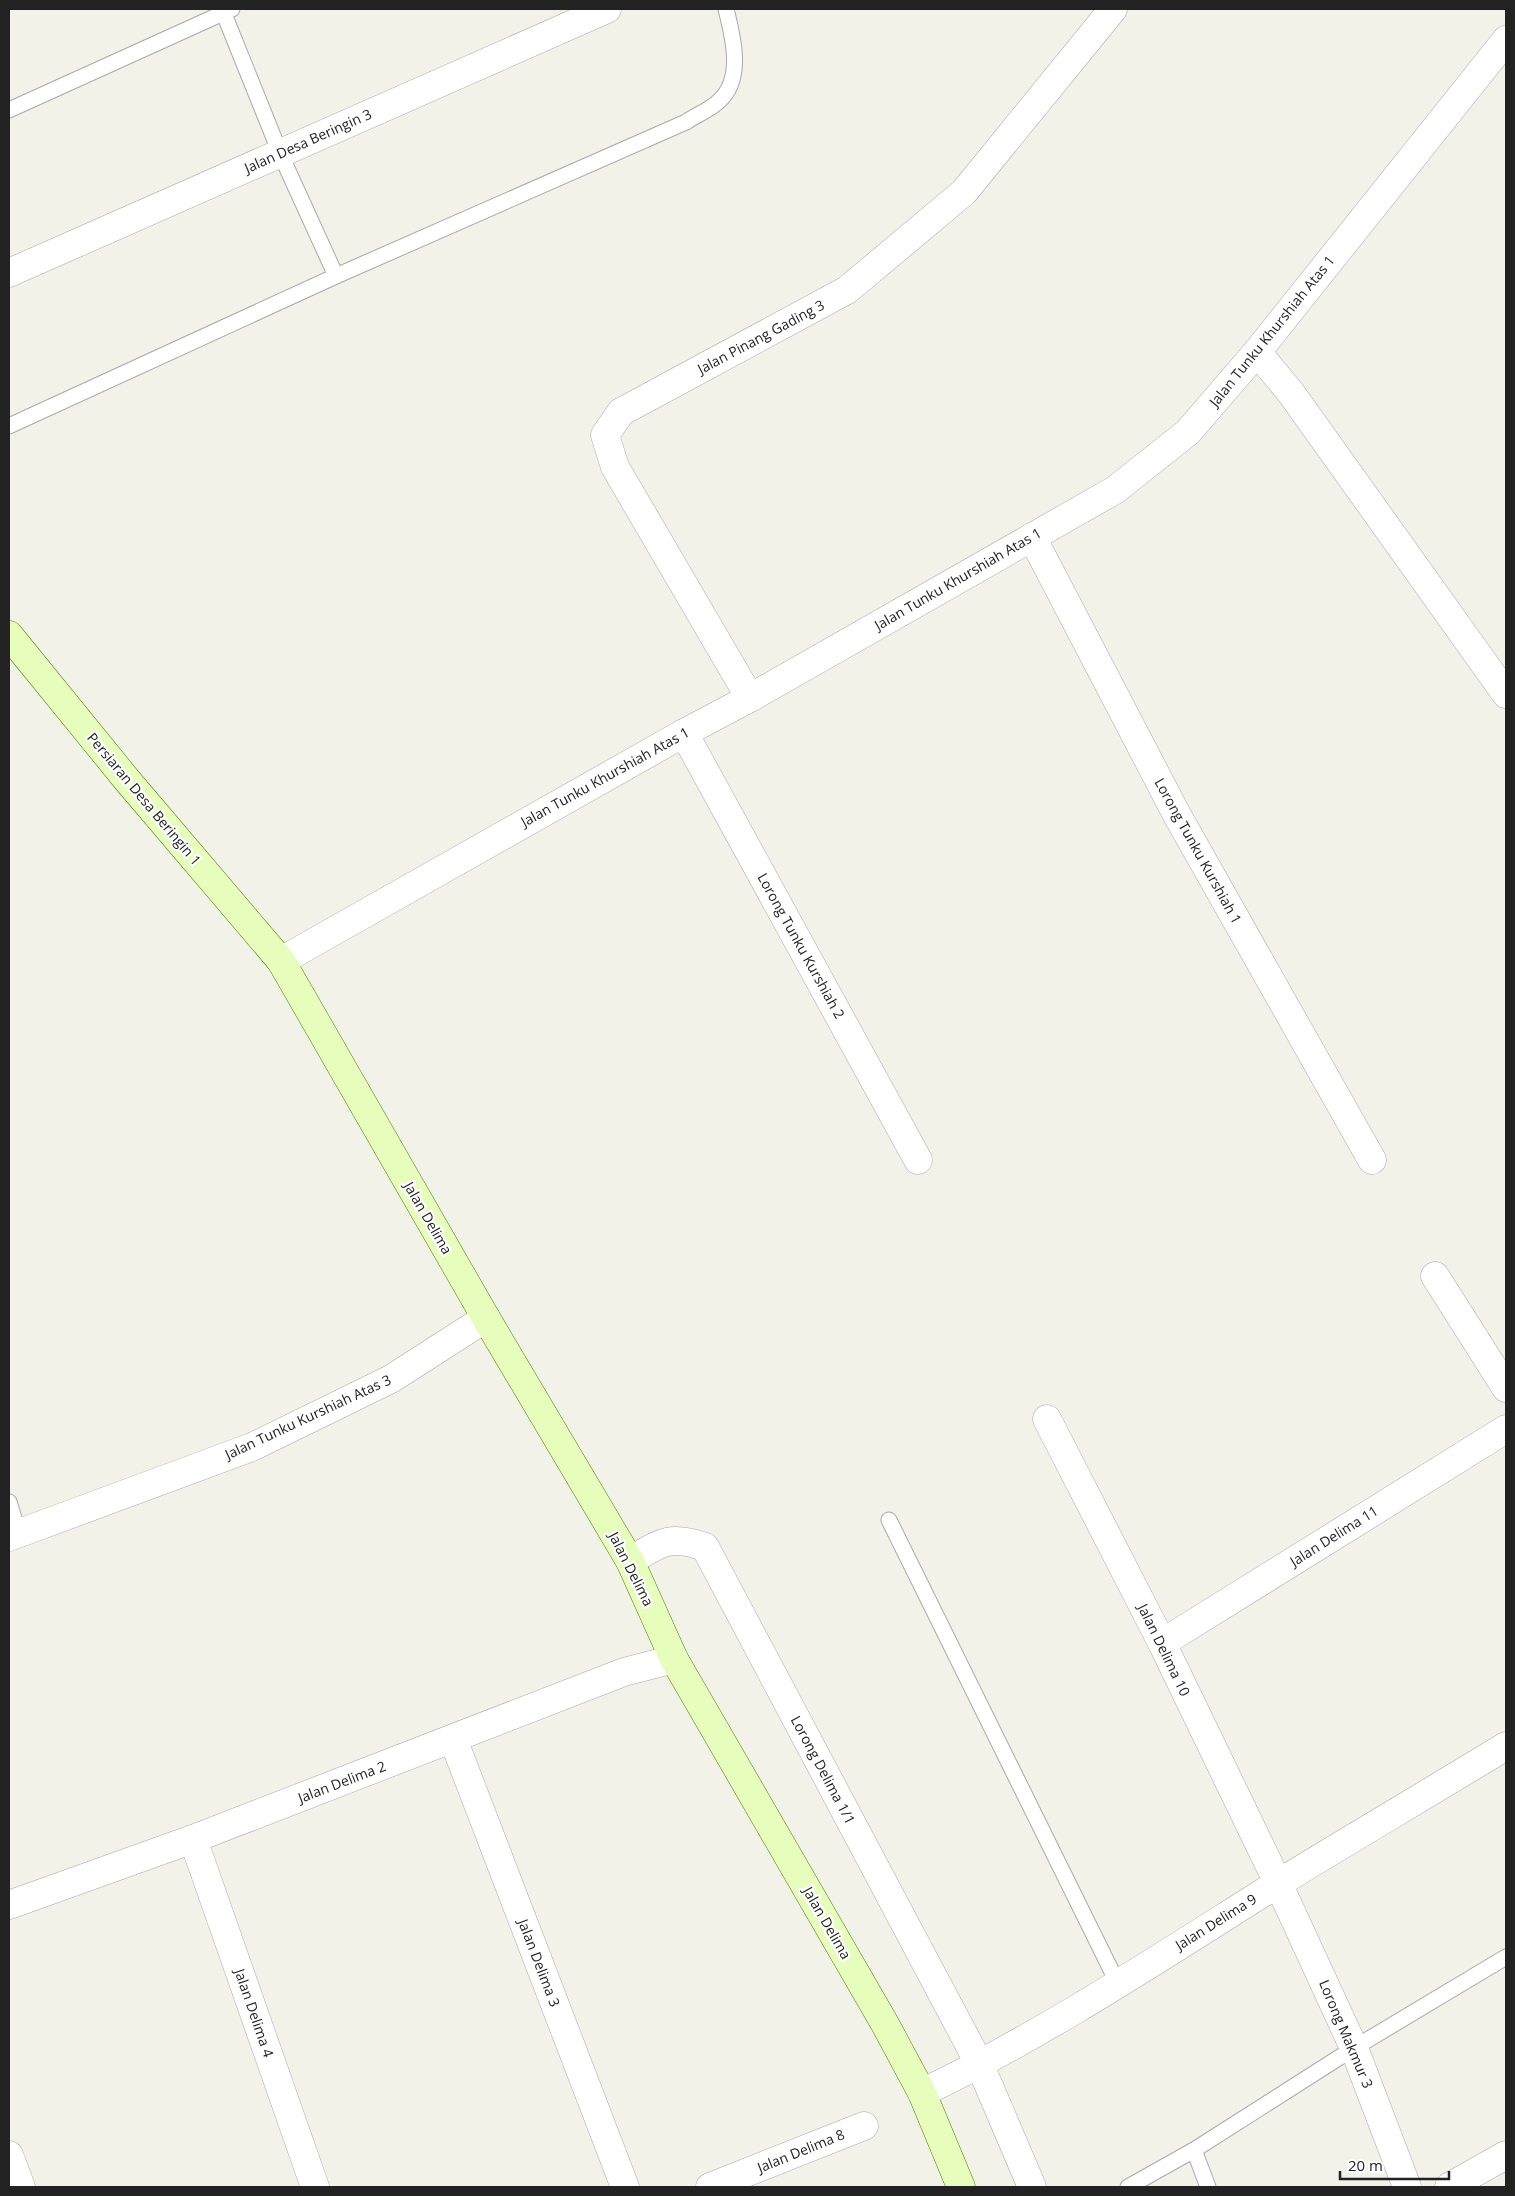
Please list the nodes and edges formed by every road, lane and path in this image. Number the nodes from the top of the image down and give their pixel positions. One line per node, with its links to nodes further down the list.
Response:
1 (607, 9): 7 (street, Jalan Desa Beringin 3)
2 (726, 9): 9 (lane)
3 (1113, 9): 15 (street, Jalan Pinang Gading 3)
4 (226, 10): 6 (lane); 7 (lane)
5 (1506, 40): 10 (street, Jalan Tunku Khurshiah Atas 1)
6 (9, 110)
7 (280, 153): 8 (street, Jalan Desa Beringin 3); 9 (lane)
8 (9, 273)
9 (336, 276): 11 (lane)
10 (1257, 352): 12 (street, Jalan Tunku Khurshiah Atas 1); 14 (street)
11 (9, 426)
12 (1032, 537): 15 (street, Jalan Tunku Khurshiah Atas 1); 19 (street, Lorong Tunku Kurshiah 1)
13 (9, 635): 17 (main road, Persiaran Desa Beringin 1)
14 (1506, 694)
15 (750, 698): 16 (street, Jalan Tunku Khurshiah Atas 1)
16 (684, 733): 17 (street, Jalan Tunku Khurshiah Atas 1); 18 (street, Lorong Tunku Kurshiah 2)
17 (281, 961): 21 (main road, Jalan Delima)
18 (918, 1160)
19 (1372, 1160)
20 (1435, 1276): 22 (street)
21 (486, 1318): 27 (street, Jalan Tunku Kurshiah Atas 3); 28 (main road, Jalan Delima)
22 (1506, 1388)
23 (1047, 1419): 29 (street, Jalan Delima 10)
24 (1506, 1429): 29 (street, Jalan Delima 11)
25 (9, 1502): 27 (lane)
26 (889, 1520): 37 (lane)
27 (14, 1536)
28 (630, 1561): 30 (main road, Jalan Delima); 39 (street, Lorong Delima 1/1)
29 (1162, 1643): 34 (street, Jalan Delima 10)
30 (674, 1659): 31 (street, Jalan Delima 2); 40 (main road, Jalan Delima)
31 (453, 1740): 33 (street, Jalan Delima 2); 47 (street, Jalan Delima 3)
32 (1506, 1746): 34 (street, Jalan Delima 9)
33 (192, 1839): 35 (street, Jalan Delima 2); 46 (street, Jalan Delima 4)
34 (1278, 1883): 37 (street, Jalan Delima 9); 38 (street, Lorong Makmur 3)
35 (9, 1905)
36 (1506, 1957): 38 (lane)
37 (1118, 1984): 39 (street, Jalan Delima 9)
38 (1354, 2048): 42 (lane); 53 (street, Lorong Makmur 3)
39 (980, 2065): 40 (street, Jalan Delima 9); 50 (street, Lorong Delima 1/1)
40 (922, 2093): 49 (main road, Jalan Delima)
41 (864, 2126): 48 (street, Jalan Delima 8)
42 (1194, 2150): 51 (lane); 52 (lane)
43 (9, 2155): 45 (street)
44 (1506, 2155): 54 (street)
45 (21, 2187)
46 (314, 2187)
47 (626, 2187)
48 (710, 2187)
49 (961, 2187)
50 (1032, 2187)
51 (1128, 2187)
52 (1208, 2187)
53 (1407, 2187)
54 (1449, 2187)

